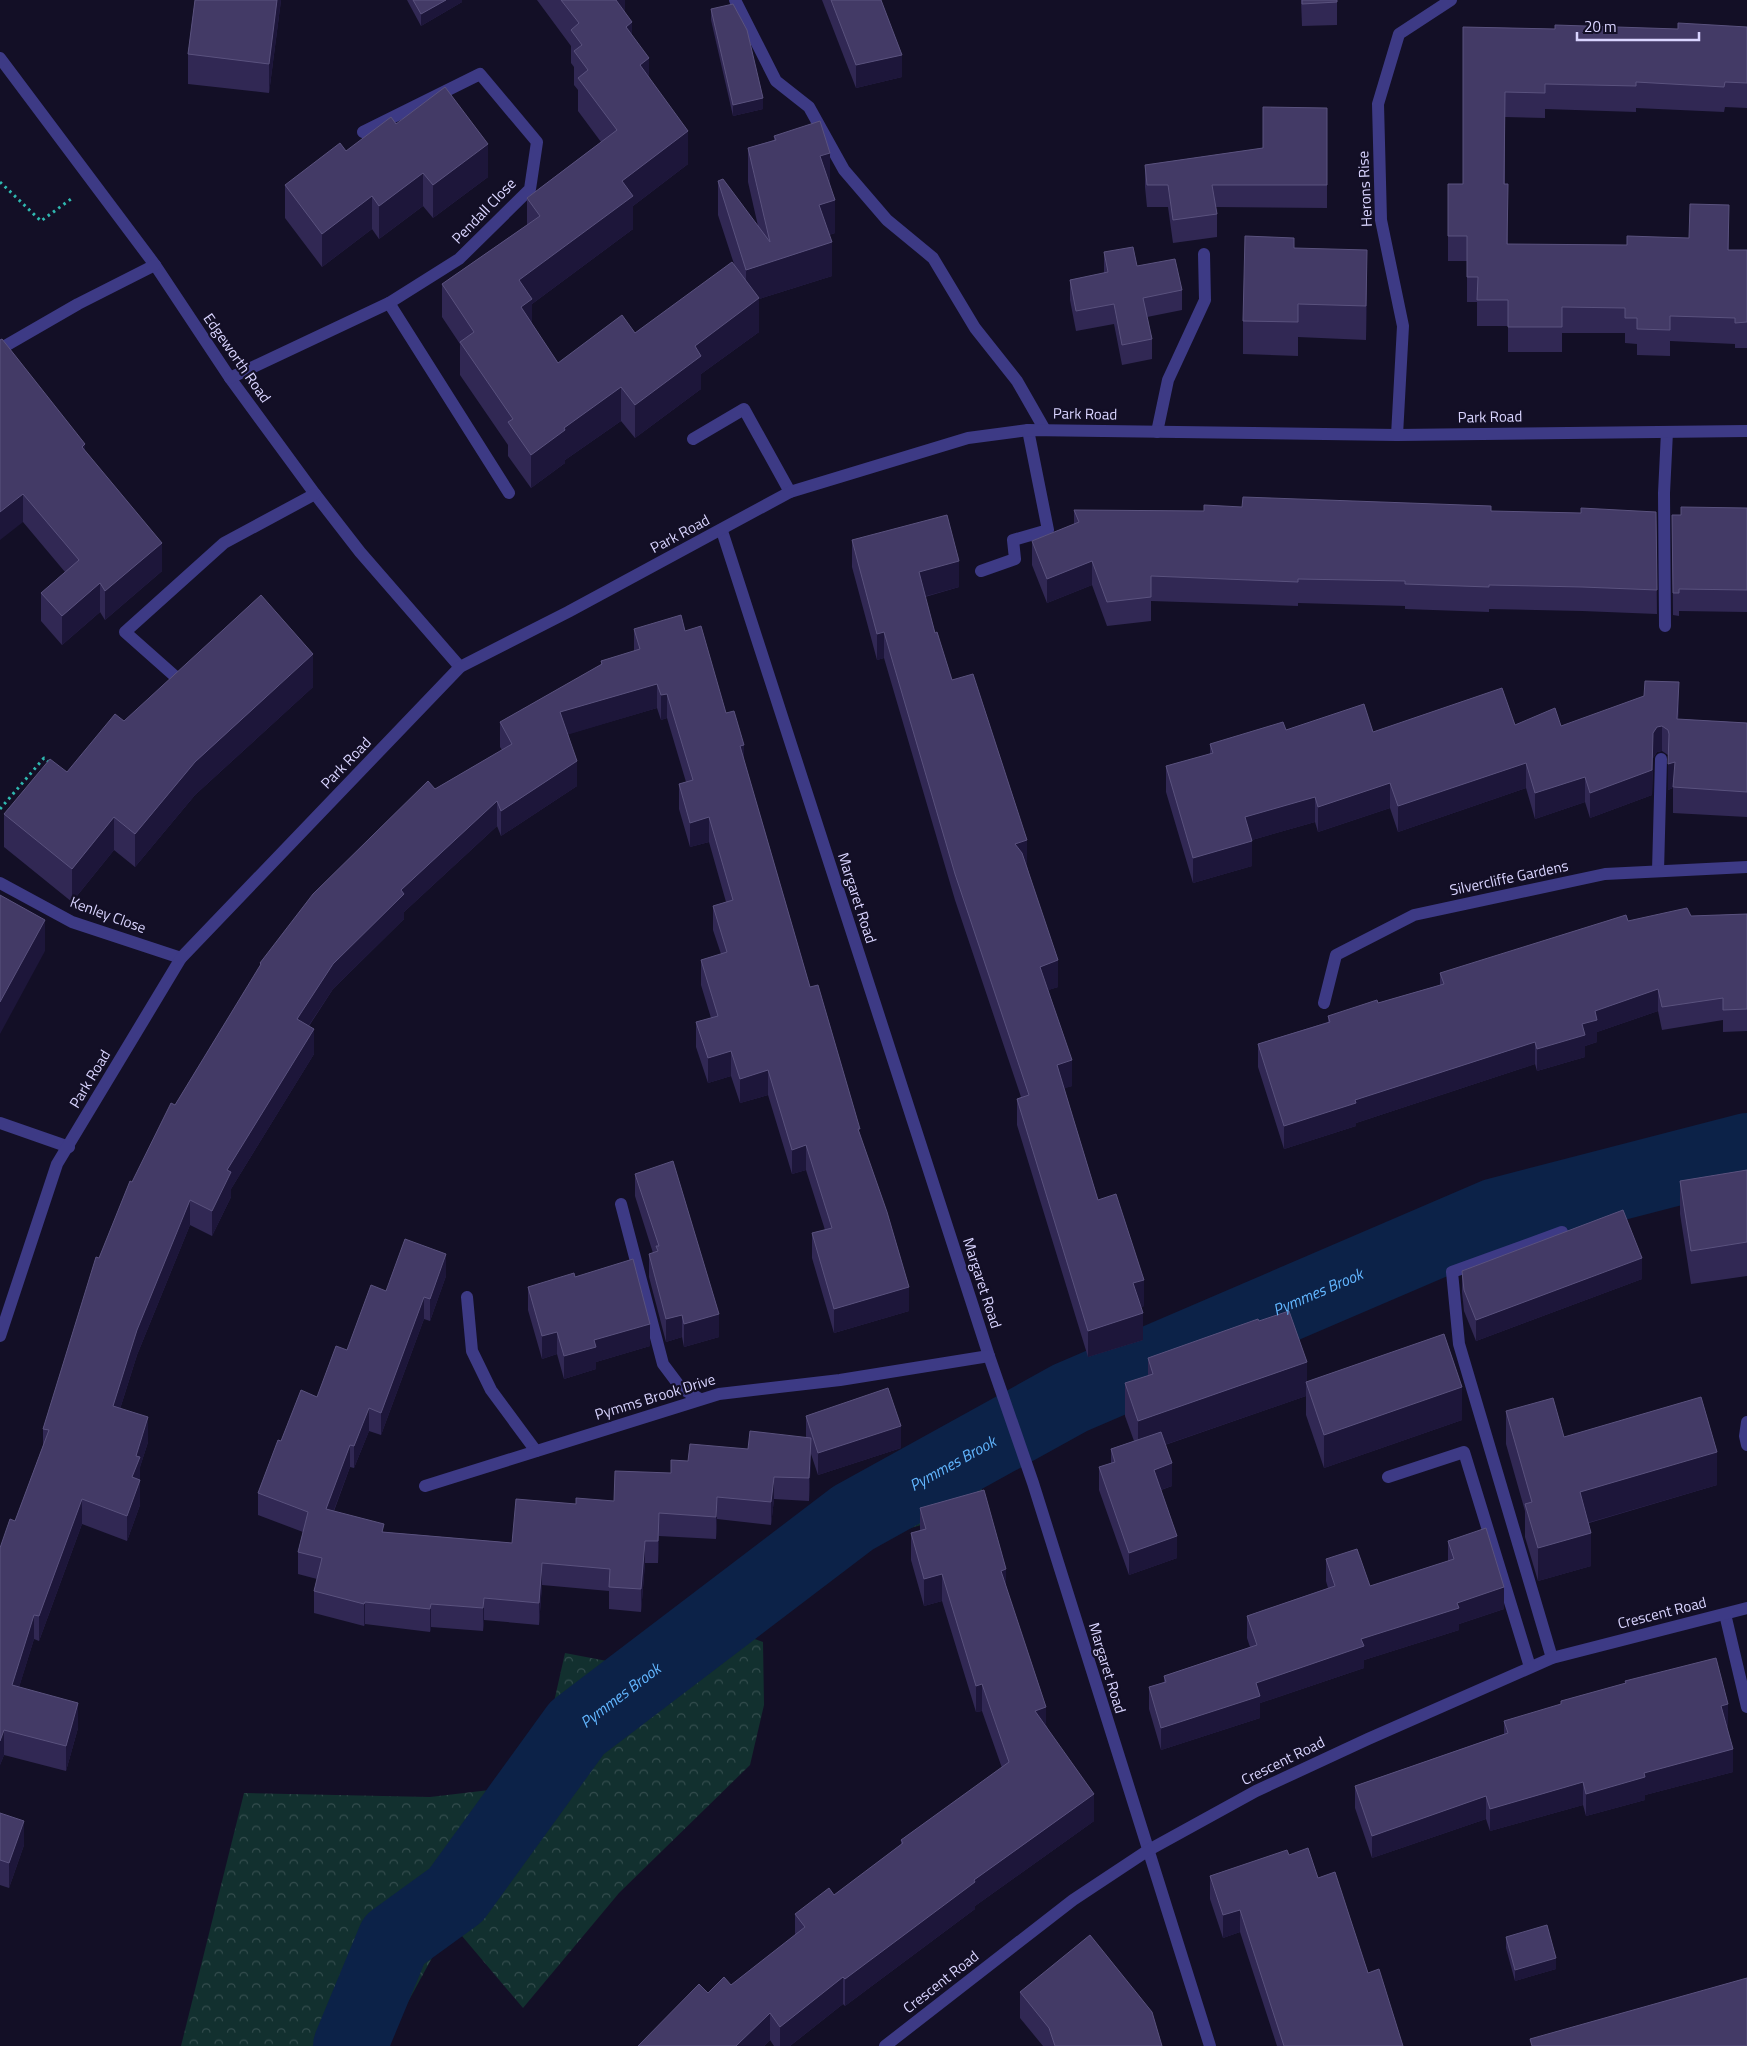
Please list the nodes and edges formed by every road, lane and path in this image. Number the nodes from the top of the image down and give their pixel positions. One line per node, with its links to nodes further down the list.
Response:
1 (735, 0): 13 (street)
2 (1451, 0): 17 (street, Herons Rise)
3 (0, 58): 6 (street, Edgeworth Road)
4 (363, 132): 9 (street, Pendall Close)
5 (0, 182): 6 (path)
6 (93, 182): 8 (street, Edgeworth Road)
7 (1204, 254): 15 (street)
8 (155, 265): 10 (street); 11 (street, Edgeworth Road)
9 (389, 303): 11 (street, Pendall Close); 20 (street)
10 (0, 350)
11 (230, 378): 21 (street, Edgeworth Road)
12 (1028, 430): 13 (street, Park Road); 19 (street, Park Road); 23 (street)
13 (1045, 430): 15 (street, Park Road)
14 (1747, 431): 16 (street, Park Road)
15 (1157, 432): 17 (street, Park Road)
16 (1667, 432): 17 (street, Park Road); 24 (street)
17 (1397, 435)
18 (692, 439): 19 (street)
19 (790, 492): 22 (street, Park Road)
20 (509, 493)
21 (314, 494): 25 (street, Edgeworth Road); 26 (street)
22 (722, 531): 25 (street, Park Road); 41 (street, Margaret Road)
23 (981, 570)
24 (1665, 626)
25 (460, 668): 33 (street, Park Road)
26 (178, 679)
27 (1661, 760): 31 (street)
28 (56, 768): 29 (path)
29 (0, 809)
30 (1747, 867): 31 (street, Silvercliffe Gardens)
31 (1658, 871): 34 (street, Silvercliffe Gardens)
32 (0, 883): 33 (street, Kenley Close)
33 (181, 958): 36 (street, Park Road)
34 (1324, 1003)
35 (0, 1123): 36 (street)
36 (69, 1147): 40 (street, Park Road)
37 (621, 1204): 42 (street)
38 (1562, 1232): 50 (street)
39 (467, 1297): 45 (street)
40 (0, 1336)
41 (989, 1356): 42 (street, Pymms Brook Drive); 53 (street, Margaret Road)
42 (700, 1400): 45 (street, Pymms Brook Drive)
43 (1747, 1422): 44 (street)
44 (1747, 1444)
45 (536, 1451): 47 (street, Pymms Brook Drive)
46 (1388, 1477): 51 (street)
47 (425, 1486)
48 (1747, 1608): 49 (street, Crescent Road)
49 (1725, 1614): 50 (street, Crescent Road); 52 (street)
50 (1552, 1658): 51 (street, Crescent Road)
51 (1530, 1667): 53 (street, Crescent Road)
52 (1747, 1707)
53 (1147, 1851): 54 (street, Crescent Road); 55 (street, Margaret Road)
54 (885, 2046)
55 (1210, 2046)

